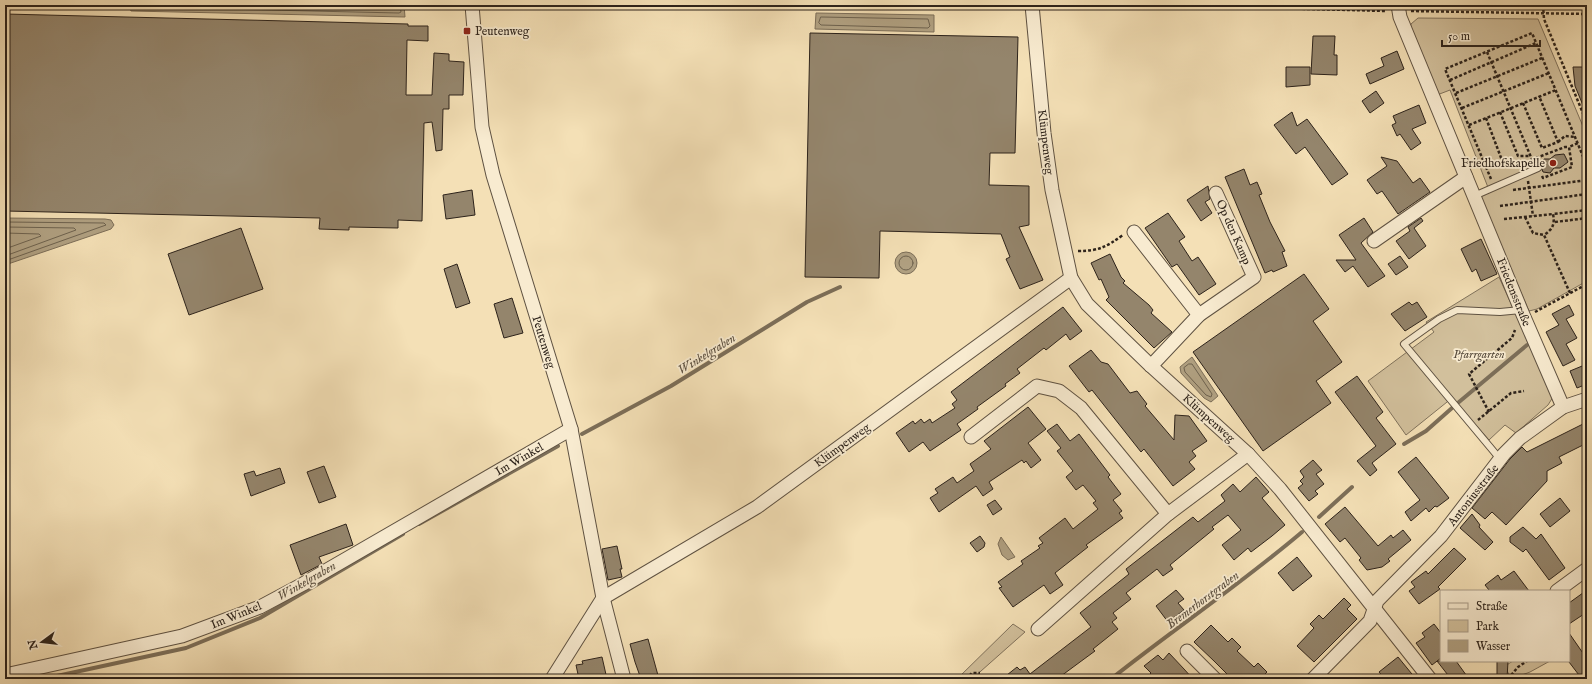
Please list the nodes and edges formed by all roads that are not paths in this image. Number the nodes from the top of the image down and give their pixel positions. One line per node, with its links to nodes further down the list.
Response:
1 (472, 5): 16 (street, Peutenweg)
2 (1032, 5): 10 (street, Klümpenweg)
3 (1398, 8): 5 (street, Friedensstraße)
4 (1538, 168): 7 (lane)
5 (1466, 177): 7 (street, Friedensstraße); 9 (street)
6 (1216, 193): 11 (street, Op den Kamp)
7 (1474, 196): 12 (street, Friedensstraße)
8 (1134, 232): 11 (street)
9 (1374, 241)
10 (1071, 278): 13 (street, Klümpenweg); 23 (street, Klümpenweg)
11 (1199, 315): 13 (street, Op den Kamp)
12 (1523, 315): 15 (street, Friedensstraße); 19 (lane)
13 (1150, 366): 18 (street, Klümpenweg)
14 (1587, 398): 15 (street, Antoniusstraße)
15 (1563, 407): 19 (street, Antoniusstraße)
16 (570, 429): 23 (street, Peutenweg); 27 (street, Im Winkel)
17 (971, 437): 20 (street)
18 (1248, 454): 20 (street); 24 (street, Klümpenweg)
19 (1501, 459): 24 (street, Antoniusstraße)
20 (1168, 514): 25 (street)
21 (1587, 569): 22 (street)
22 (1558, 590)
23 (603, 598): 28 (street); 29 (street, Peutenweg)
24 (1375, 609): 31 (street); 32 (street, Klümpenweg)
25 (1038, 629)
26 (1187, 651): 30 (street)
27 (5, 675)
28 (552, 679)
29 (624, 679)
30 (1215, 679)
31 (1313, 679)
32 (1430, 679)

